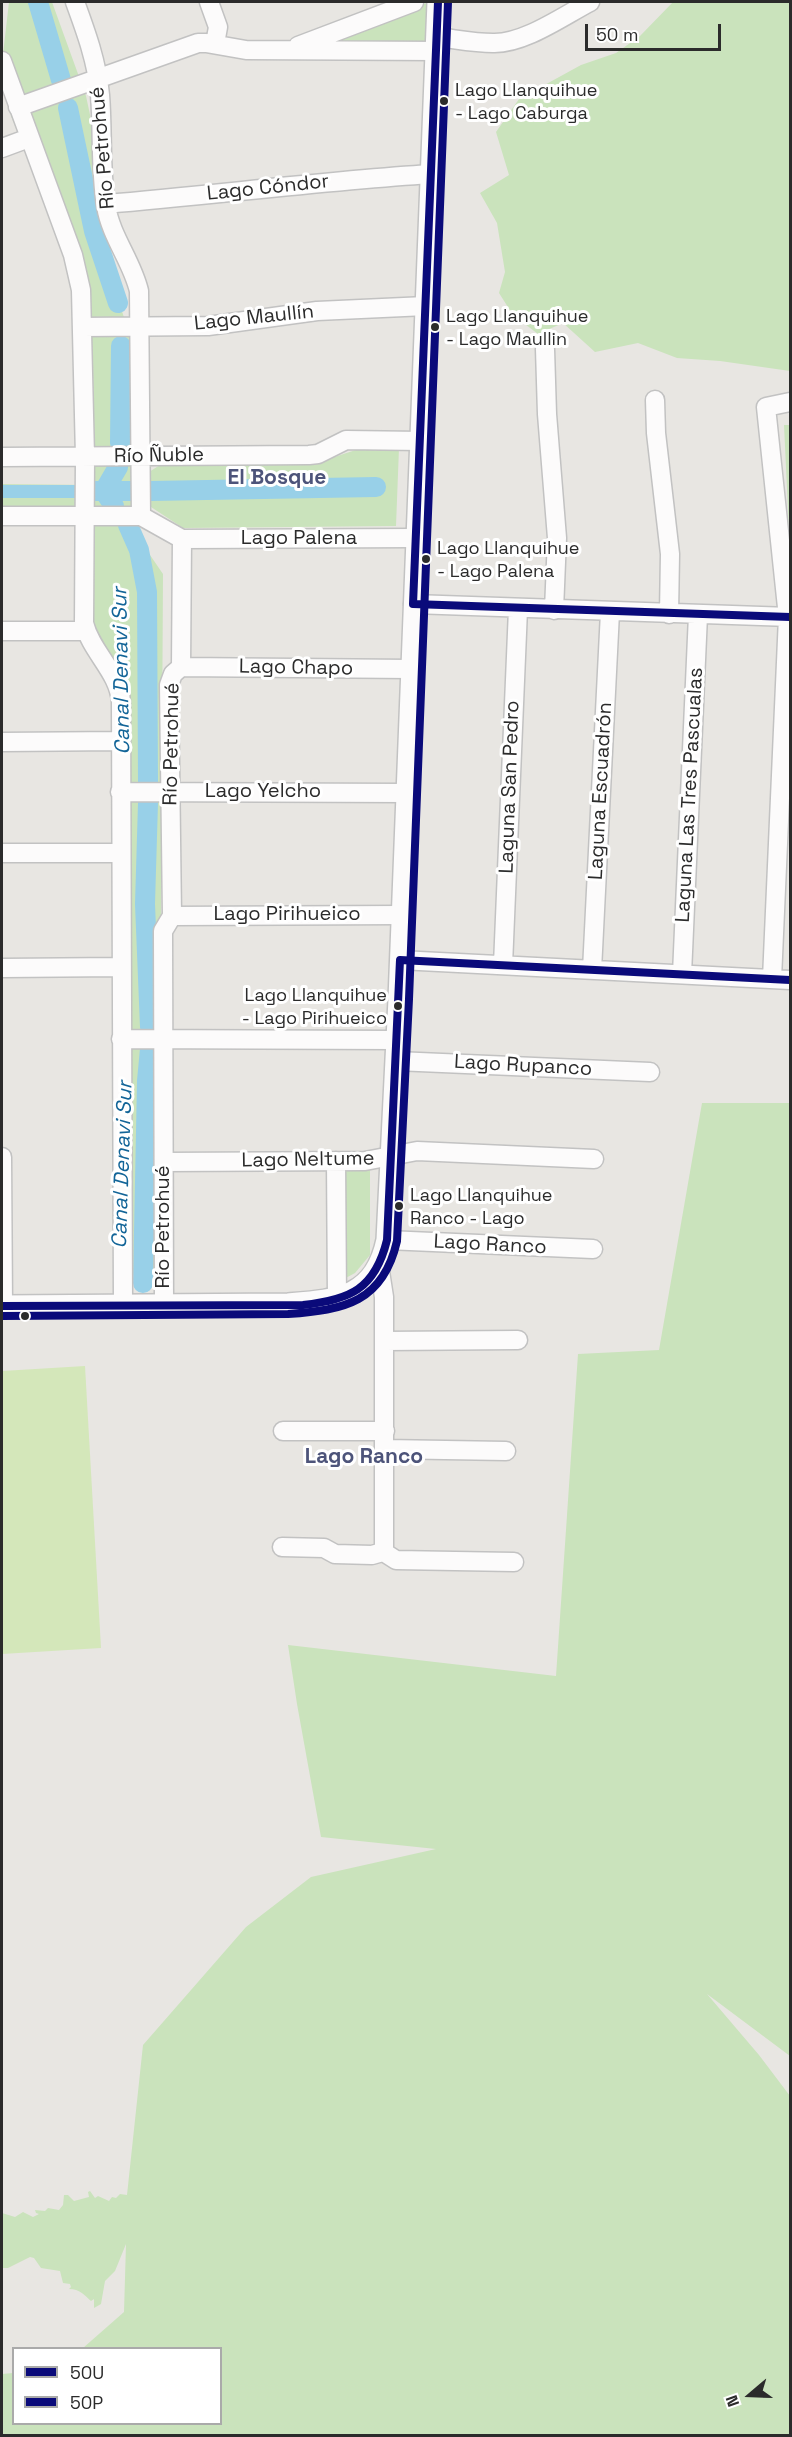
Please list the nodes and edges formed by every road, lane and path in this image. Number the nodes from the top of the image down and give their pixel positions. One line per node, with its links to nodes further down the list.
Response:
1 (75, 2): 10 (street, Río Petrohué)
2 (209, 2): 6 (street)
3 (414, 2): 8 (street)
4 (438, 2): 7 (street)
5 (590, 2): 7 (street)
6 (215, 44): 8 (street); 10 (street)
7 (437, 44): 8 (street); 14 (street)
8 (287, 50)
9 (2, 61): 11 (street, Río Petrohué)
10 (98, 78): 11 (street); 15 (street, Río Petrohué)
11 (18, 107): 12 (street, Río Petrohué)
12 (29, 138): 13 (street); 17 (street, Río Petrohué)
13 (2, 148)
14 (430, 174): 15 (street, Lago Cóndor); 16 (street)
15 (106, 204): 18 (street, Río Petrohué)
16 (426, 306): 18 (street, Lago Maullín); 22 (street)
17 (82, 327): 18 (street, Lago Maullín); 25 (street, Río Petrohué)
18 (140, 327): 23 (street, Río Petrohué)
19 (545, 349): 33 (street)
20 (655, 400): 35 (street)
21 (790, 402): 37 (street)
22 (421, 441): 23 (street, Río Ñuble); 29 (street)
23 (141, 455): 25 (street, Río Ñuble); 28 (street, Río Petrohué)
24 (2, 457): 25 (street, Río Ñuble)
25 (85, 457): 26 (street, Río Petrohué)
26 (85, 515): 27 (street); 28 (street); 38 (street, Río Petrohué)
27 (2, 516)
28 (141, 516): 30 (street)
29 (416, 538): 30 (street, Lago Palena); 31 (street)
30 (182, 539): 40 (street, Río Petrohué)
31 (414, 604): 32 (street); 41 (street)
32 (518, 609): 33 (street); 52 (street, Laguna San Pedro)
33 (554, 610): 34 (street)
34 (610, 612): 35 (street); 55 (street, Laguna Escuadrón)
35 (669, 614): 36 (street)
36 (698, 615): 37 (street); 56 (street, Laguna Las Tres Pascualas)
37 (789, 617): 57 (street)
38 (86, 631): 39 (street); 42 (street, Río Petrohué)
39 (2, 632)
40 (181, 667): 41 (street, Lago Chapo); 45 (street, Río Petrohué)
41 (411, 669): 46 (street)
42 (120, 741): 43 (street); 44 (street, Río Petrohué)
43 (2, 742)
44 (120, 792): 45 (street, Lago Yelcho); 48 (street, Río Petrohué)
45 (171, 792): 46 (street, Lago Yelcho); 50 (street, Río Petrohué)
46 (407, 793): 49 (street)
47 (2, 853): 48 (street)
48 (120, 853): 54 (street, Río Petrohué)
49 (402, 915): 50 (street, Lago Pirihueico); 51 (street)
50 (172, 916): 59 (street, Río Petrohué)
51 (400, 960): 52 (street); 60 (street)
52 (503, 965): 55 (street)
53 (2, 968): 54 (street)
54 (121, 968): 58 (street, Río Petrohué)
55 (592, 970): 56 (street)
56 (682, 974): 57 (street)
57 (782, 979)
58 (121, 1039): 59 (street, Lago Rupanco); 71 (street, Río Petrohué)
59 (164, 1039): 60 (street, Lago Rupanco); 66 (street, Río Petrohué)
60 (396, 1050): 61 (street, Lago Rupanco); 62 (street)
61 (650, 1072)
62 (391, 1156): 64 (street, Lago Neltume); 65 (street, Lago Neltume); 67 (street)
63 (2, 1157): 73 (street)
64 (594, 1159)
65 (336, 1161): 66 (street, Lago Neltume); 70 (street)
66 (164, 1162): 72 (street, Río Petrohué)
67 (387, 1240): 68 (street, Lago Ranco); 69 (street)
68 (593, 1250)
69 (379, 1265): 70 (street); 75 (street)
70 (337, 1299): 72 (street)
71 (123, 1305): 72 (street); 73 (street)
72 (164, 1305)
73 (2, 1306)
74 (518, 1340): 75 (street)
75 (384, 1341): 77 (street)
76 (283, 1431): 77 (street)
77 (385, 1440): 78 (street); 80 (street)
78 (506, 1451)
79 (282, 1547): 80 (street)
80 (382, 1551): 81 (street)
81 (514, 1562)

